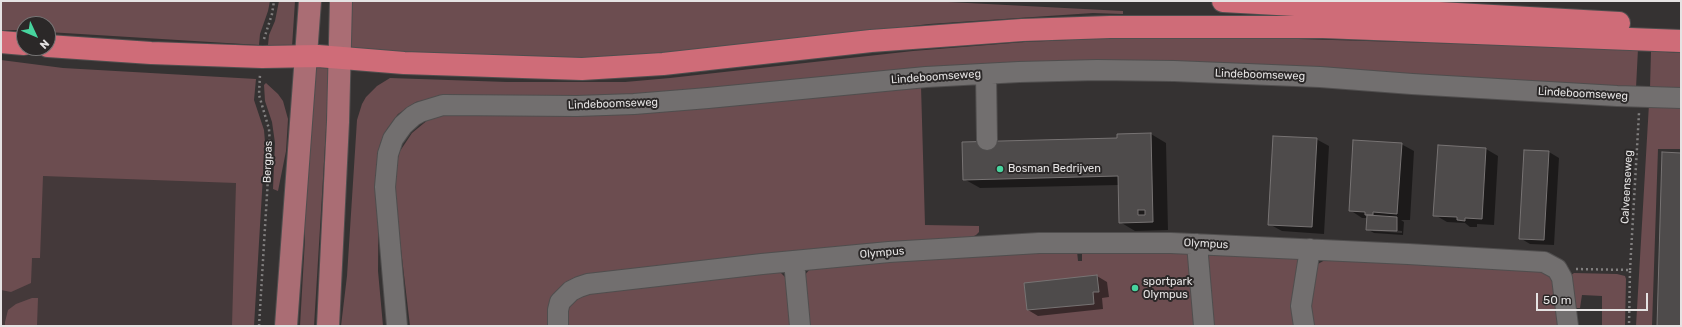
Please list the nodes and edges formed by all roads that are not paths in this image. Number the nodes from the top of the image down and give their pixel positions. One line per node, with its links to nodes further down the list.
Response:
1 (310, 1): 9 (main road)
2 (342, 1): 10 (main road)
3 (1223, 1): 4 (highway)
4 (1681, 27)
5 (1681, 41): 10 (highway)
6 (1, 42): 7 (highway)
7 (16, 43)
8 (56, 47): 9 (highway)
9 (307, 56): 10 (highway); 17 (main road)
10 (340, 58): 18 (main road)
11 (986, 74): 12 (street, Lindeboomseweg); 13 (street); 19 (street, Lindeboomseweg)
12 (1681, 98)
13 (987, 140)
14 (1197, 244): 15 (street, Olympus); 16 (street, Olympus); 22 (street)
15 (1310, 249): 23 (street); 24 (street, Olympus)
16 (794, 261): 20 (street, Olympus); 21 (street)
17 (286, 326)
18 (328, 326)
19 (397, 326)
20 (558, 326)
21 (800, 326)
22 (1204, 326)
23 (1304, 326)
24 (1568, 326)

